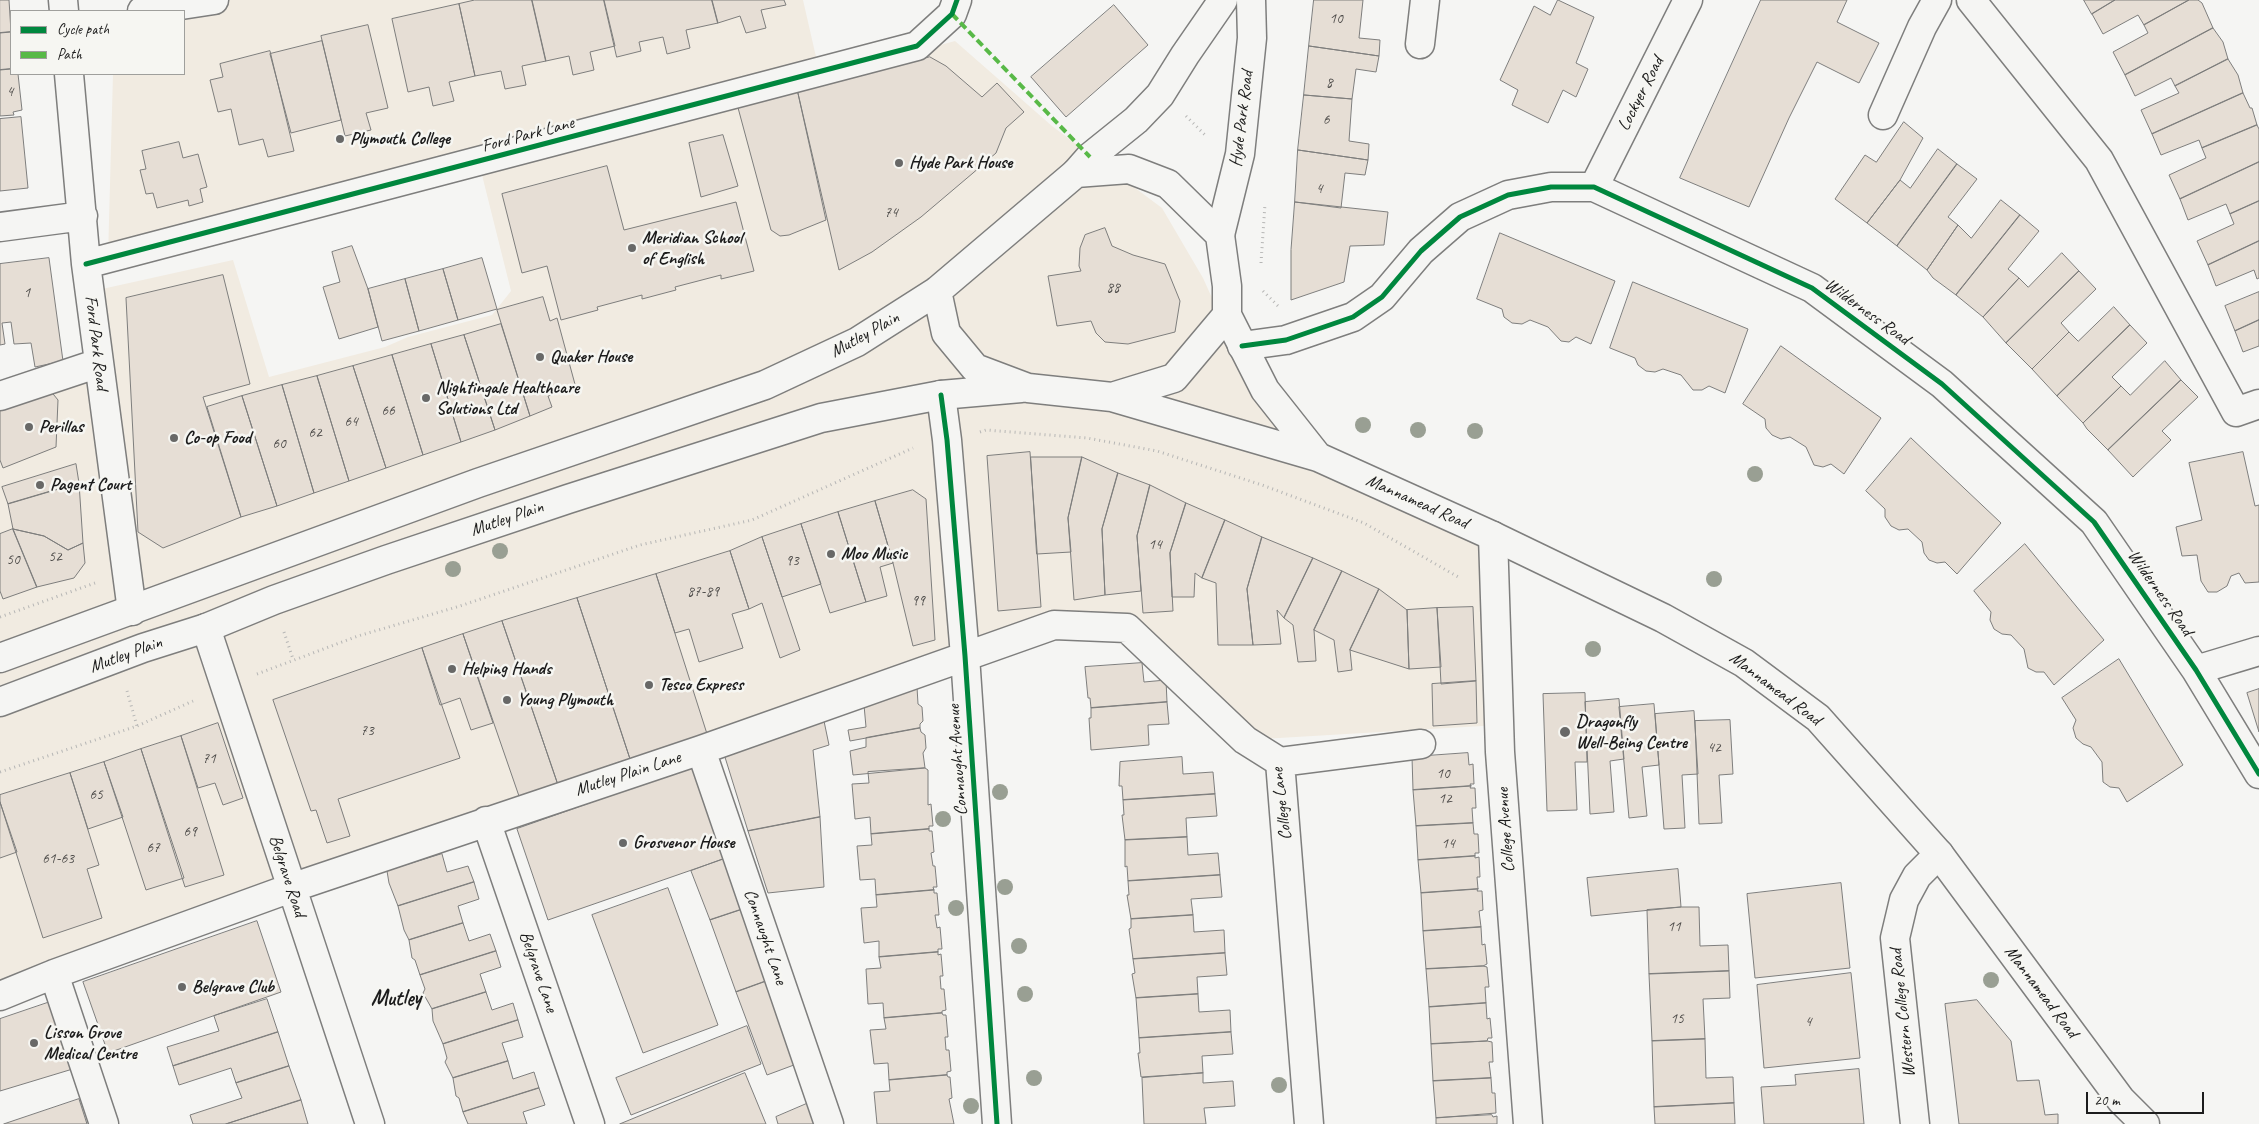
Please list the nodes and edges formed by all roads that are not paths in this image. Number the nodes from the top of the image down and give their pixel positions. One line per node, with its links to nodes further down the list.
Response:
1 (214, 0): 9 (street)
2 (956, 0): 18 (street, Ford Park Lane)
3 (1223, 0): 13 (street)
4 (1251, 0): 17 (street, Hyde Park Road)
5 (1425, 0): 10 (street)
6 (1688, 0): 14 (street, Lockyer Road)
7 (1938, 0): 12 (street)
8 (1971, 0): 27 (street)
9 (149, 10)
10 (1420, 44)
11 (70, 75): 15 (street, Ford Park Road)
12 (1883, 115)
13 (1076, 173): 17 (street); 19 (street, Mutley Plain)
14 (1594, 187): 21 (street, Wilderness Road); 36 (street, Wilderness Road)
15 (83, 216): 16 (street); 18 (street, Ford Park Road)
16 (0, 227)
17 (1220, 235): 20 (street)
18 (86, 264): 22 (street, Ford Park Road)
19 (937, 291): 23 (street); 30 (street, Mutley Plain)
20 (1227, 315): 21 (street, Mannamead Road); 26 (street)
21 (1242, 346): 28 (street, Mannamead Road)
22 (99, 362): 25 (street); 30 (street, Ford Park Road)
23 (1028, 388): 24 (street, Mutley Plain); 26 (street)
24 (941, 395): 31 (street, Mutley Plain); 34 (street, Connaught Avenue)
25 (0, 396)
26 (1112, 397): 28 (street, Mannamead Road)
27 (2259, 404)
28 (1318, 457): 29 (street, Mannamead Road)
29 (1493, 536): 43 (street, Mannamead Road); 53 (street, College Avenue)
30 (132, 611): 32 (street, Ford Park Road); 35 (street, Mutley Plain)
31 (206, 628): 32 (street, Mutley Plain); 44 (street, Belgrave Road)
32 (143, 648): 37 (street, Mutley Plain)
33 (2259, 651): 36 (street)
34 (965, 656): 39 (street, Mutley Plain Lane); 40 (street, College Lane); 51 (street, Connaught Avenue)
35 (0, 658)
36 (2196, 670): 41 (street, Wilderness Road)
37 (0, 702)
38 (1421, 744): 40 (street)
39 (701, 750): 42 (street, Mutley Plain Lane); 50 (street, Connaught Lane)
40 (1280, 762): 52 (street, College Lane)
41 (2259, 774)
42 (486, 820): 44 (street, Mutley Plain Lane); 49 (street, Belgrave Lane)
43 (1939, 854): 54 (street, Western College Road); 55 (street, Mannamead Road)
44 (291, 888): 45 (street, Mutley Plain Lane); 48 (street, Belgrave Road)
45 (54, 974): 46 (street, Mutley Plain Lane); 47 (street)
46 (0, 996)
47 (104, 1124)
48 (370, 1124)
49 (590, 1124)
50 (830, 1124)
51 (997, 1124)
52 (1309, 1124)
53 (1528, 1124)
54 (1915, 1124)
55 (2145, 1124)

